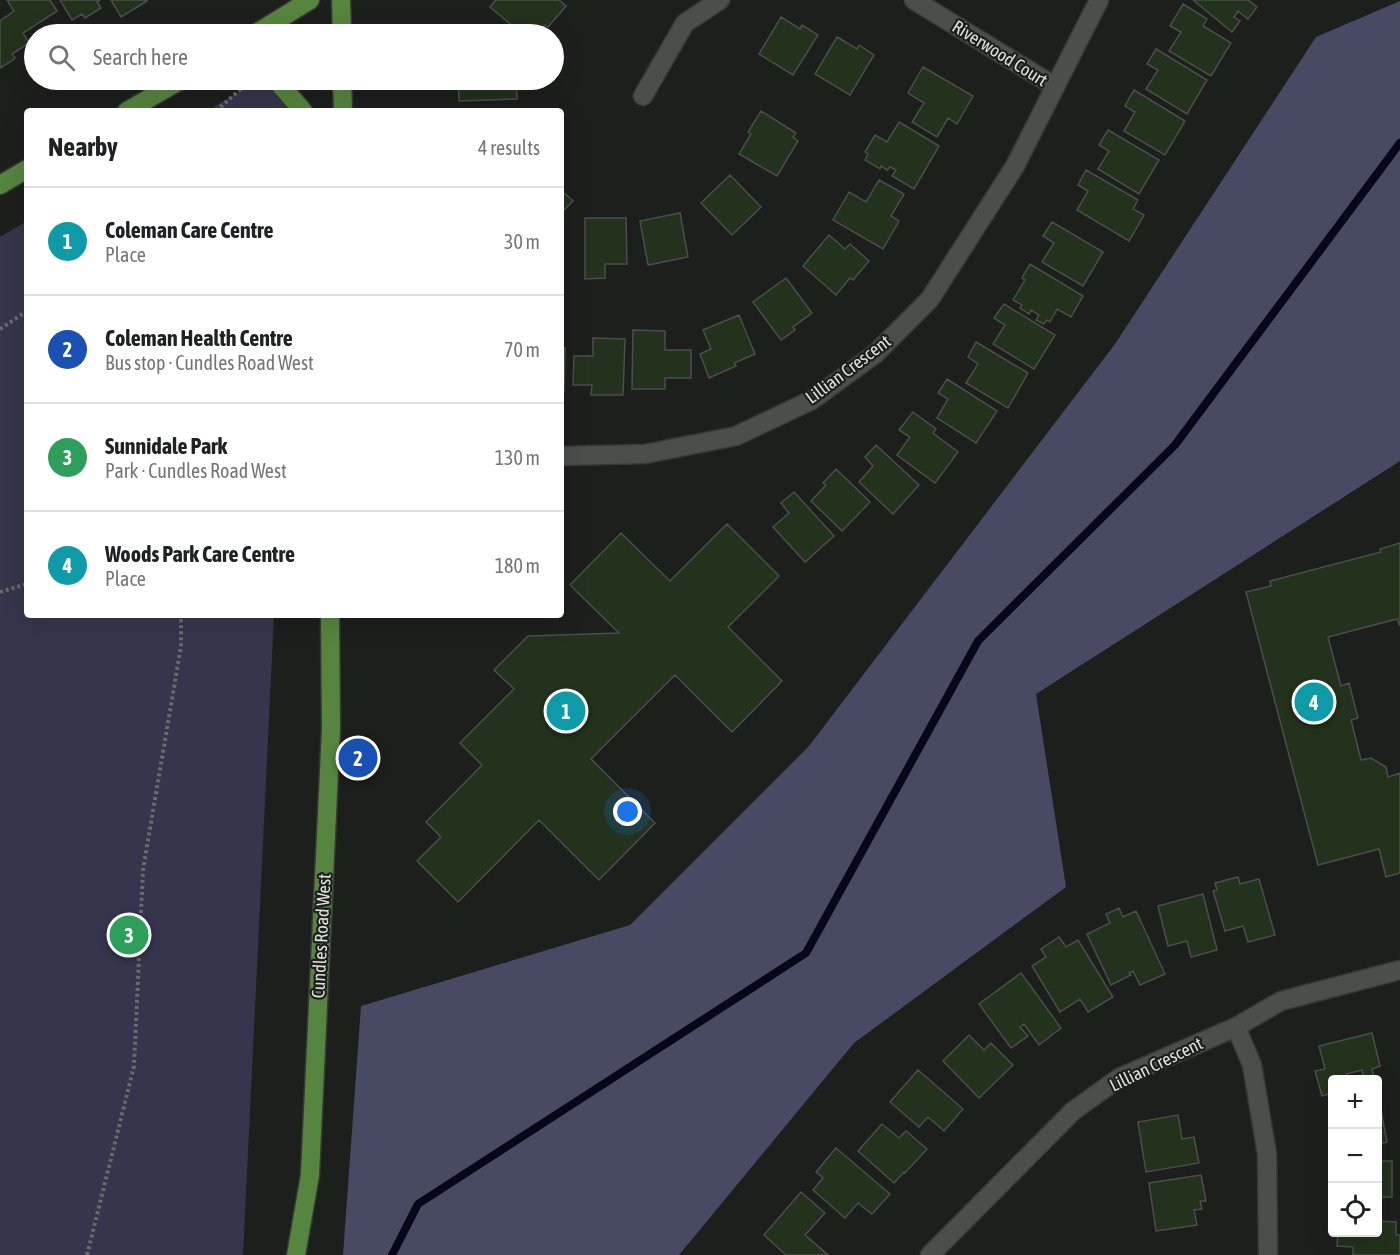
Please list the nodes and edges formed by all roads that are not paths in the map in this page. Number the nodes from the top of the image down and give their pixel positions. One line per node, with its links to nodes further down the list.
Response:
1 (310, 0): 6 (main road)
2 (341, 0): 7 (main road)
3 (720, 0): 12 (street)
4 (914, 0): 8 (street, Riverwood Court)
5 (1099, 0): 8 (street, Lillian Crescent)
6 (271, 24)
7 (342, 24)
8 (1054, 86): 18 (street, Lillian Crescent)
9 (164, 90): 13 (main road)
10 (285, 90): 14 (main road)
11 (342, 90): 15 (main road)
12 (643, 96)
13 (132, 108)
14 (300, 108)
15 (343, 108)
16 (24, 171): 17 (main road)
17 (0, 184)
18 (564, 456)
19 (330, 618): 22 (main road, Cundles Road West)
20 (1400, 970): 21 (street, Lillian Crescent)
21 (1236, 1027): 23 (street, Lillian Crescent); 24 (street)
22 (296, 1255)
23 (930, 1255)
24 (1268, 1255)

